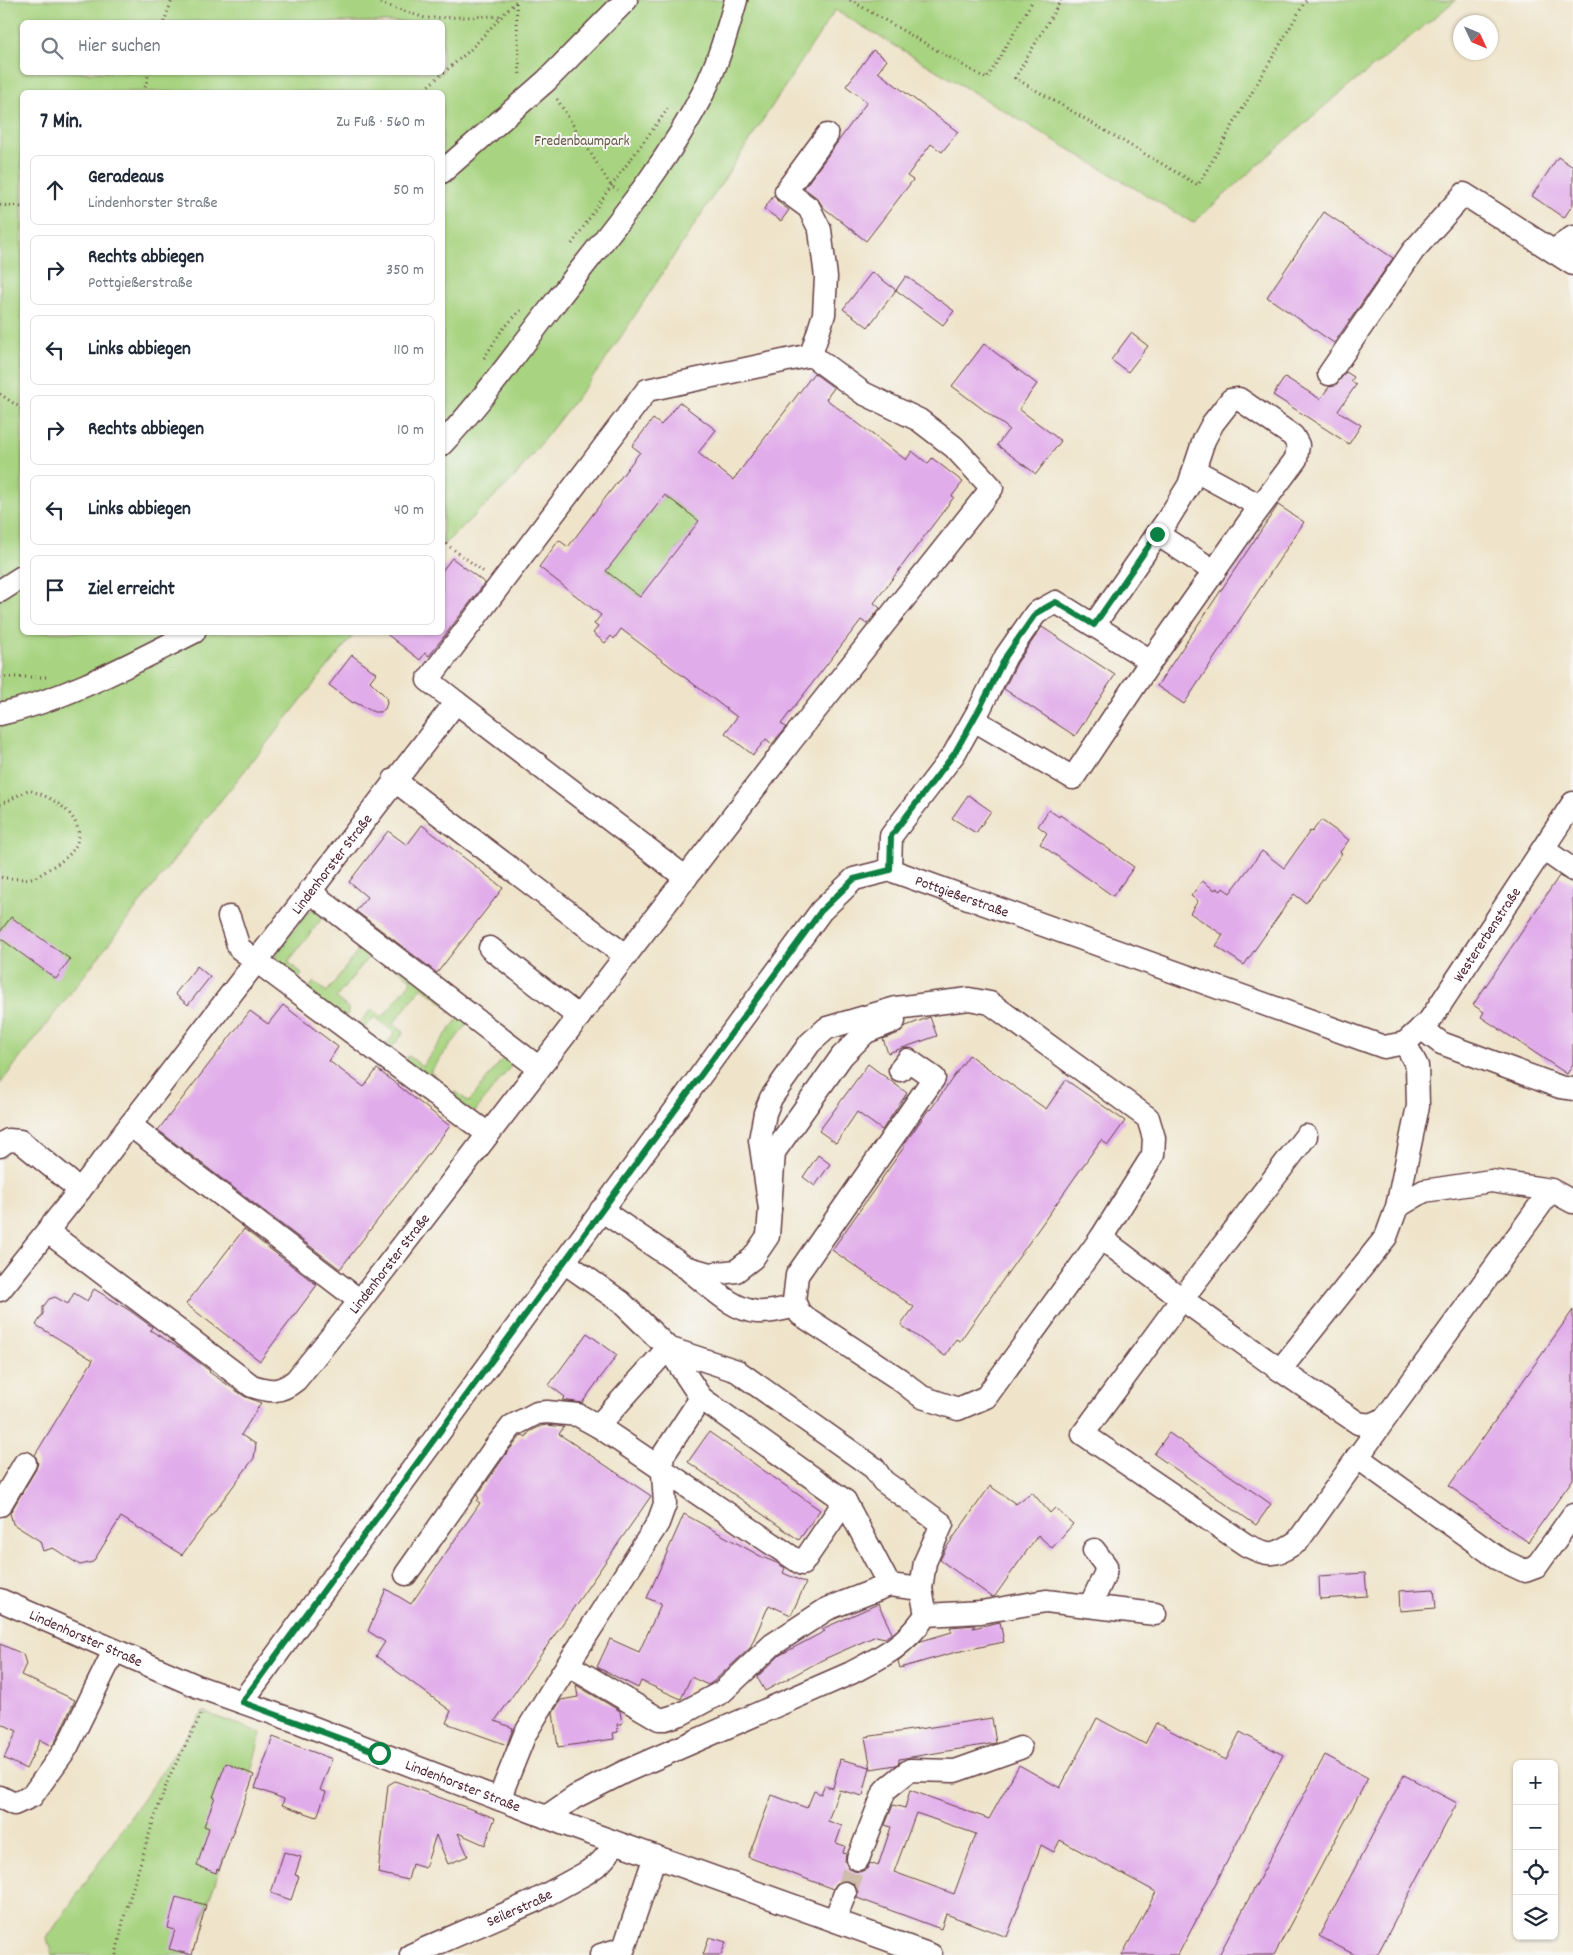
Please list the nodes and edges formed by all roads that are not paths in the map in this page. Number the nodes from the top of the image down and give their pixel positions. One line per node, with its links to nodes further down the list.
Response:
1 (626, 0): 4 (street)
2 (736, 0): 10 (street)
3 (827, 135): 8 (street)
4 (445, 169)
5 (1573, 237): 6 (street)
6 (1553, 251): 7 (street); 9 (street)
7 (1573, 264)
8 (811, 355): 20 (street); 28 (street, Lindenhorster Straße)
9 (1329, 374)
10 (445, 440)
11 (1194, 470): 12 (street); 12 (street); 13 (street)
12 (1260, 506): 14 (street)
13 (1157, 534): 14 (street); 17 (street)
14 (1214, 571): 19 (street)
15 (20, 578): 16 (street)
16 (0, 591)
17 (1094, 625): 19 (street); 22 (street)
18 (188, 635): 21 (street)
19 (1152, 661): 22 (street)
20 (456, 702): 23 (street, Lindenhorster Straße); 28 (street)
21 (0, 714)
22 (974, 720): 26 (street)
23 (394, 780): 29 (street, Lindenhorster Straße); 32 (street)
24 (1573, 804): 25 (street, Westererbenstraße)
25 (1543, 849): 27 (street); 36 (street, Westererbenstraße)
26 (890, 870): 36 (street, Pottgießerstraße); 49 (street)
27 (1573, 870)
28 (686, 878): 32 (street, Lindenhorster Straße)
29 (309, 890): 33 (street, Lindenhorster Straße); 37 (street)
30 (229, 916): 33 (street)
31 (490, 948): 35 (street)
32 (626, 956): 35 (street, Lindenhorster Straße)
33 (255, 961): 40 (street, Lindenhorster Straße); 41 (street)
34 (951, 1001): 48 (street); 48 (street); 51 (street)
35 (579, 1017): 37 (street, Lindenhorster Straße)
36 (1403, 1039): 39 (street, Pottgießerstraße); 47 (street)
37 (539, 1068): 41 (street, Lindenhorster Straße)
38 (900, 1070): 57 (street)
39 (1573, 1089)
40 (130, 1125): 44 (street, Lindenhorster Straße); 56 (street)
41 (488, 1134): 56 (street, Lindenhorster Straße)
42 (1306, 1136): 55 (street)
43 (0, 1146): 44 (street)
44 (80, 1190): 50 (street, Lindenhorster Straße)
45 (1551, 1190): 46 (street); 47 (street); 61 (street)
46 (1573, 1202)
47 (1397, 1208): 59 (street)
48 (770, 1209): 53 (street)
49 (601, 1210): 52 (street); 53 (street)
50 (48, 1232): 54 (street, Lindenhorster Straße); 56 (street, Lindenhorster Straße)
51 (1101, 1238): 55 (street); 57 (street)
52 (564, 1262): 58 (street); 79 (street)
53 (684, 1267): 57 (street)
54 (0, 1290)
55 (1182, 1299): 59 (street); 63 (street)
56 (360, 1302)
57 (796, 1306)
58 (668, 1348): 60 (street); 62 (street); 72 (street)
59 (1280, 1370): 61 (street)
60 (701, 1398): 65 (street); 66 (street)
61 (1387, 1416): 63 (street)
62 (598, 1426): 65 (street); 70 (street)
63 (1357, 1457): 68 (street)
64 (25, 1463): 67 (street)
65 (662, 1469): 66 (street); 78 (street)
66 (845, 1501): 71 (street)
67 (0, 1505)
68 (1573, 1515)
69 (1094, 1550): 74 (street)
70 (406, 1574)
71 (888, 1585): 72 (street); 78 (street)
72 (921, 1589): 76 (street)
73 (0, 1600): 77 (street, Lindenhorster Straße)
74 (1090, 1606): 75 (street); 76 (street)
75 (1155, 1614)
76 (926, 1615): 83 (street)
77 (114, 1651): 79 (street, Lindenhorster Straße); 81 (street)
78 (568, 1664): 82 (street)
79 (242, 1702): 82 (street, Lindenhorster Straße)
80 (1020, 1748): 86 (street)
81 (0, 1798)
82 (499, 1799): 83 (street, Lindenhorster Straße)
83 (546, 1817): 84 (street, Lindenhorster Straße)
84 (613, 1842): 85 (street, Lindenhorster Straße); 89 (street, Seilerstraße)
85 (656, 1856): 88 (street, Lindenhorster Straße); 90 (street)
86 (858, 1859)
87 (846, 1893): 88 (street)
88 (836, 1920): 91 (street, Lindenhorster Straße)
89 (411, 1955)
90 (601, 1955)
91 (931, 1955)

